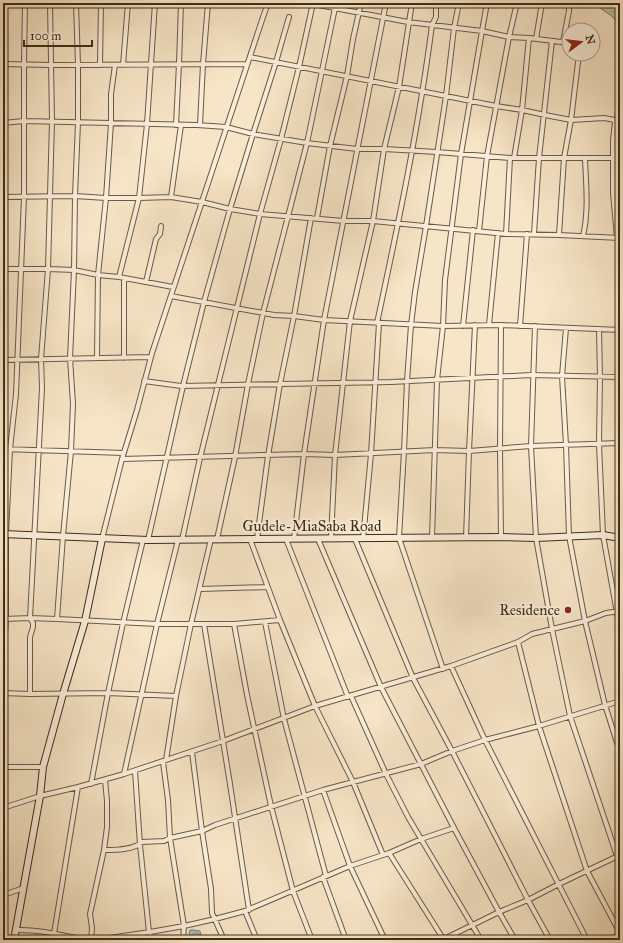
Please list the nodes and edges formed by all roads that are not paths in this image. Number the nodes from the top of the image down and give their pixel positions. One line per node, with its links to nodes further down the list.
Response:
1 (25, 3): 38 (street)
2 (50, 3): 42 (street)
3 (76, 3): 43 (street)
4 (101, 3): 44 (street)
5 (128, 3): 46 (street)
6 (155, 3): 47 (street)
7 (181, 3): 39 (street)
8 (208, 3): 40 (street)
9 (268, 3): 34 (street)
10 (311, 3): 20 (street); 48 (street)
11 (361, 3): 21 (street)
12 (386, 3): 23 (street)
13 (412, 3): 24 (street)
14 (436, 3): 26 (street)
15 (459, 3): 27 (street)
16 (488, 3): 28 (street)
17 (517, 3): 29 (street)
18 (542, 3): 31 (street)
19 (569, 3): 25 (street)
20 (335, 8): 21 (street); 49 (street)
21 (359, 13): 23 (street); 50 (street)
22 (289, 17): 35 (street)
23 (383, 18): 24 (street); 51 (street)
24 (408, 22): 26 (street); 52 (street)
25 (567, 22)
26 (432, 25): 27 (street); 53 (street)
27 (454, 28): 28 (street); 54 (street)
28 (482, 31): 29 (street); 56 (street)
29 (509, 37): 30 (street); 57 (street)
30 (529, 38): 31 (street); 58 (street)
31 (536, 39): 32 (street)
32 (552, 41): 33 (street); 59 (street)
33 (561, 42)
34 (250, 57): 35 (street); 41 (street)
35 (276, 62): 48 (street); 72 (street)
36 (578, 62): 60 (street)
37 (3, 64): 38 (street)
38 (24, 64): 42 (street); 61 (street)
39 (179, 64): 40 (street); 47 (street); 68 (street)
40 (203, 64): 41 (street); 70 (street)
41 (248, 64): 71 (street)
42 (51, 65): 43 (street); 63 (street)
43 (78, 65): 44 (street); 64 (street)
44 (100, 65): 45 (street)
45 (115, 65): 46 (street); 66 (street)
46 (123, 65): 47 (street)
47 (152, 65): 67 (street)
48 (299, 67): 49 (street); 73 (street)
49 (322, 71): 50 (street); 74 (street)
50 (347, 76): 51 (street); 75 (street)
51 (371, 81): 52 (street); 77 (street)
52 (399, 87): 53 (street); 76 (street)
53 (423, 92): 54 (street); 78 (street)
54 (446, 96): 56 (street); 79 (street)
55 (620, 98): 62 (street)
56 (470, 101): 57 (street); 80 (street)
57 (496, 106): 58 (street); 81 (street)
58 (522, 110): 59 (street); 82 (street)
59 (545, 115): 60 (street); 83 (street)
60 (571, 120): 62 (street); 84 (street)
61 (24, 121): 63 (street); 65 (street); 91 (street)
62 (618, 121): 86 (street)
63 (52, 122): 64 (street); 88 (street)
64 (78, 122): 66 (street); 89 (street)
65 (3, 123)
66 (111, 123): 67 (street); 93 (street)
67 (147, 124): 68 (street); 94 (street)
68 (176, 125): 69 (street)
69 (181, 125): 70 (street); 92 (street)
70 (200, 125): 71 (street)
71 (226, 127): 72 (street); 95 (street)
72 (253, 134): 73 (street); 96 (street)
73 (281, 139): 74 (street); 97 (street)
74 (306, 144): 75 (street); 98 (street)
75 (330, 146): 77 (street); 100 (street)
76 (384, 149): 77 (street); 78 (street); 102 (street)
77 (357, 150): 101 (street)
78 (412, 150): 79 (street); 103 (street)
79 (437, 152): 80 (street); 105 (street)
80 (461, 154): 81 (street); 106 (street)
81 (487, 156): 82 (street); 108 (street)
82 (512, 158): 83 (street); 110 (street)
83 (539, 158): 84 (street); 112 (street)
84 (564, 158): 85 (street); 113 (street)
85 (586, 158): 86 (street); 114 (street)
86 (613, 158): 87 (street); 115 (street)
87 (620, 158)
88 (50, 196): 89 (street); 91 (street); 118 (street)
89 (75, 196): 93 (street); 119 (street)
90 (3, 197): 91 (street)
91 (24, 197): 117 (street)
92 (171, 197): 94 (street); 95 (street)
93 (106, 198): 94 (street); 120 (street)
94 (139, 198): 121 (street)
95 (202, 202): 96 (street); 124 (street)
96 (230, 209): 97 (street); 126 (street)
97 (260, 214): 98 (street); 127 (street)
98 (287, 216): 99 (street); 128 (street)
99 (311, 218): 100 (street); 129 (street)
100 (317, 218): 101 (street)
101 (344, 221): 102 (street); 130 (street)
102 (373, 221): 103 (street); 131 (street)
103 (399, 223): 105 (street); 132 (street)
104 (161, 226): 123 (street)
105 (426, 226): 106 (street); 133 (street)
106 (452, 228): 107 (street); 137 (street)
107 (473, 230): 108 (street); 138 (street)
108 (479, 231): 109 (street)
109 (498, 233): 110 (street); 135 (street)
110 (506, 234): 111 (street)
111 (527, 234): 112 (street); 139 (street)
112 (534, 234): 113 (street)
113 (559, 235): 114 (street)
114 (583, 236): 115 (street)
115 (618, 238)
116 (3, 269): 117 (street)
117 (20, 269): 118 (street); 148 (street)
118 (48, 269): 119 (street); 149 (street)
119 (74, 270): 120 (street); 146 (street)
120 (98, 275): 121 (street); 144 (street)
121 (118, 277): 122 (street)
122 (124, 278): 123 (street); 147 (street)
123 (146, 282): 124 (street)
124 (173, 287): 125 (street)
125 (171, 296): 126 (street); 145 (street)
126 (204, 302): 127 (street); 166 (street)
127 (237, 308): 128 (street); 165 (street)
128 (263, 313): 129 (street); 163 (street)
129 (294, 316): 130 (street); 164 (street)
130 (324, 320): 131 (street); 161 (street)
131 (350, 321): 132 (street); 162 (street)
132 (378, 323): 133 (street); 160 (street)
133 (410, 325): 137 (street); 159 (street)
134 (475, 325): 135 (street); 138 (street); 156 (street)
135 (489, 325): 136 (street)
136 (501, 325): 139 (street); 152 (street)
137 (443, 326): 138 (street); 157 (street)
138 (463, 326)
139 (520, 326): 140 (street)
140 (535, 326): 141 (street); 151 (street)
141 (566, 328): 142 (street); 153 (street)
142 (599, 329): 143 (street); 154 (street)
143 (620, 330)
144 (97, 357): 146 (street); 147 (street)
145 (151, 357): 147 (street); 158 (street)
146 (70, 358): 149 (street); 176 (street)
147 (124, 358)
148 (17, 359): 149 (street); 150 (street); 172 (street)
149 (41, 359): 174 (street)
150 (3, 360)
151 (533, 375): 152 (street); 153 (street); 170 (street)
152 (500, 376): 156 (street); 173 (street)
153 (562, 376): 154 (street); 169 (street)
154 (600, 377): 155 (street); 168 (street)
155 (620, 377)
156 (472, 378): 157 (street); 178 (street)
157 (437, 380): 159 (street); 175 (street)
158 (144, 381): 166 (street); 179 (street)
159 (407, 381): 160 (street); 177 (street)
160 (375, 382): 162 (street); 181 (street)
161 (314, 383): 162 (street); 164 (street); 180 (street)
162 (343, 383): 182 (street)
163 (248, 384): 164 (street); 165 (street); 184 (street)
164 (280, 384): 183 (street)
165 (218, 385): 166 (street); 186 (street)
166 (183, 386): 185 (street)
167 (620, 443): 168 (street)
168 (599, 444): 169 (street); 189 (street)
169 (566, 445): 170 (street); 192 (street)
170 (531, 446): 173 (street); 197 (street)
171 (3, 449): 172 (street)
172 (10, 449): 174 (street); 188 (street)
173 (500, 449): 178 (street); 193 (street)
174 (39, 450): 176 (street); 190 (street)
175 (435, 450): 177 (street); 178 (street); 195 (street)
176 (72, 451): 179 (street); 191 (street)
177 (404, 451): 181 (street); 194 (street)
178 (469, 451): 196 (street)
179 (124, 453): 187 (street)
180 (304, 454): 182 (street); 183 (street); 203 (street)
181 (371, 454): 182 (street); 207 (street)
182 (335, 455): 205 (street)
183 (268, 456): 184 (street); 201 (street)
184 (235, 457): 186 (street); 210 (street)
185 (166, 458): 186 (street); 187 (street); 208 (street)
186 (200, 458): 209 (street)
187 (122, 459): 199 (street)
188 (5, 534): 190 (street, Gudele-MiaSaba Road); 215 (street)
189 (603, 535): 192 (street, Gudele-MiaSaba Road); 198 (street, Gudele-MiaSaba Road); 213 (street)
190 (34, 536): 191 (street, Gudele-MiaSaba Road); 214 (street)
191 (63, 536): 199 (street, Gudele-MiaSaba Road); 216 (street)
192 (569, 536): 197 (street, Gudele-MiaSaba Road); 219 (street)
193 (501, 537): 196 (street, Gudele-MiaSaba Road); 197 (street, Gudele-MiaSaba Road)
194 (399, 538): 195 (street, Gudele-MiaSaba Road); 207 (street, Gudele-MiaSaba Road); 231 (street)
195 (432, 538): 196 (street, Gudele-MiaSaba Road)
196 (466, 538)
197 (536, 538): 226 (street)
198 (620, 538)
199 (102, 539): 208 (street, Gudele-MiaSaba Road); 218 (street)
200 (250, 539): 201 (street, Gudele-MiaSaba Road); 210 (street, Gudele-MiaSaba Road); 211 (street)
201 (257, 539): 202 (street, Gudele-MiaSaba Road)
202 (286, 539): 203 (street, Gudele-MiaSaba Road); 240 (street)
203 (294, 539): 204 (street, Gudele-MiaSaba Road)
204 (318, 539): 205 (street, Gudele-MiaSaba Road); 233 (street)
205 (330, 539): 206 (street, Gudele-MiaSaba Road)
206 (355, 539): 207 (street, Gudele-MiaSaba Road); 232 (street)
207 (362, 539)
208 (146, 540): 209 (street, Gudele-MiaSaba Road); 221 (street)
209 (180, 540): 210 (street, Gudele-MiaSaba Road); 222 (street)
210 (214, 540): 212 (street)
211 (267, 587): 212 (street); 217 (street)
212 (200, 589): 223 (street)
213 (618, 611): 219 (street); 227 (street)
214 (30, 618): 215 (street); 216 (street); 236 (street)
215 (4, 619): 229 (street)
216 (57, 619): 218 (street)
217 (280, 620): 220 (street); 243 (street)
218 (85, 621): 221 (street); 237 (street)
219 (585, 621): 226 (street); 242 (street)
220 (265, 622): 225 (street); 245 (street)
221 (123, 623): 222 (street); 235 (street)
222 (157, 624): 223 (street); 238 (street)
223 (191, 624): 224 (street); 239 (street)
224 (204, 624): 225 (street); 249 (street)
225 (234, 624): 247 (street)
226 (552, 629): 228 (street); 244 (street)
227 (620, 630)
228 (518, 642): 230 (street); 246 (street)
229 (3, 661)
230 (451, 666): 231 (street); 248 (street)
231 (443, 669): 232 (street)
232 (413, 678): 233 (street); 250 (street)
233 (381, 687): 240 (street); 254 (street)
234 (3, 693): 236 (street)
235 (108, 693): 237 (street); 238 (street); 262 (street)
236 (30, 694): 237 (street)
237 (63, 694): 256 (street)
238 (142, 694): 239 (street); 258 (street)
239 (176, 696): 253 (street)
240 (349, 697): 243 (street); 259 (street)
241 (620, 701): 242 (street)
242 (605, 705): 244 (street); 252 (street)
243 (315, 706): 245 (street); 261 (street)
244 (570, 716): 246 (street); 278 (street)
245 (284, 719): 247 (street); 266 (street)
246 (539, 726): 248 (street); 281 (street)
247 (255, 730): 249 (street); 267 (street)
248 (485, 740): 250 (street); 283 (street)
249 (223, 741): 251 (street); 269 (street)
250 (452, 751): 254 (street); 287 (street)
251 (192, 752): 253 (street); 271 (street)
252 (620, 752)
253 (164, 761): 257 (street); 272 (street)
254 (421, 764): 259 (street); 270 (street)
255 (3, 767): 256 (street)
256 (43, 767): 265 (street)
257 (135, 771): 258 (street); 274 (street)
258 (124, 774): 260 (street)
259 (386, 774): 261 (street); 273 (street)
260 (105, 780): 262 (street); 275 (street)
261 (353, 782): 264 (street); 277 (street)
262 (91, 784): 263 (street)
263 (78, 787): 265 (street); 295 (street)
264 (322, 790): 266 (street); 280 (street)
265 (40, 796): 268 (street); 284 (street)
266 (304, 796): 267 (street); 282 (street)
267 (272, 806): 269 (street); 285 (street)
268 (3, 808)
269 (235, 819): 271 (street); 288 (street)
270 (454, 828): 273 (street); 289 (street)
271 (202, 831): 272 (street); 290 (street)
272 (170, 838): 274 (street); 292 (street)
273 (421, 839): 276 (street); 291 (street)
274 (140, 845): 275 (street); 294 (street)
275 (104, 850): 301 (street)
276 (389, 853): 277 (street); 310 (street)
277 (383, 855): 280 (street)
278 (618, 855): 279 (street); 281 (street)
279 (620, 862)
280 (350, 866): 282 (street); 309 (street)
281 (587, 871): 283 (street); 296 (street)
282 (324, 876): 285 (street); 308 (street)
283 (559, 884): 287 (street); 314 (street)
284 (24, 888): 286 (street); 293 (street)
285 (293, 891): 288 (street); 307 (street)
286 (3, 895)
287 (528, 900): 289 (street); 313 (street)
288 (247, 910): 290 (street); 306 (street)
289 (499, 912): 291 (street); 312 (street)
290 (215, 919): 292 (street); 305 (street)
291 (472, 925): 310 (street); 311 (street)
292 (184, 926): 294 (street); 304 (street)
293 (16, 930): 295 (street); 298 (street)
294 (150, 932): 297 (street); 303 (street)
295 (55, 933): 299 (street); 300 (street)
296 (620, 933): 315 (street)
297 (120, 938): 302 (street)
298 (14, 940)
299 (53, 940)
300 (87, 940)
301 (91, 940)
302 (95, 940)
303 (152, 940)
304 (183, 940)
305 (224, 940)
306 (257, 940)
307 (312, 940)
308 (346, 940)
309 (385, 940)
310 (444, 940)
311 (481, 940)
312 (515, 940)
313 (550, 940)
314 (587, 940)
315 (610, 940)

